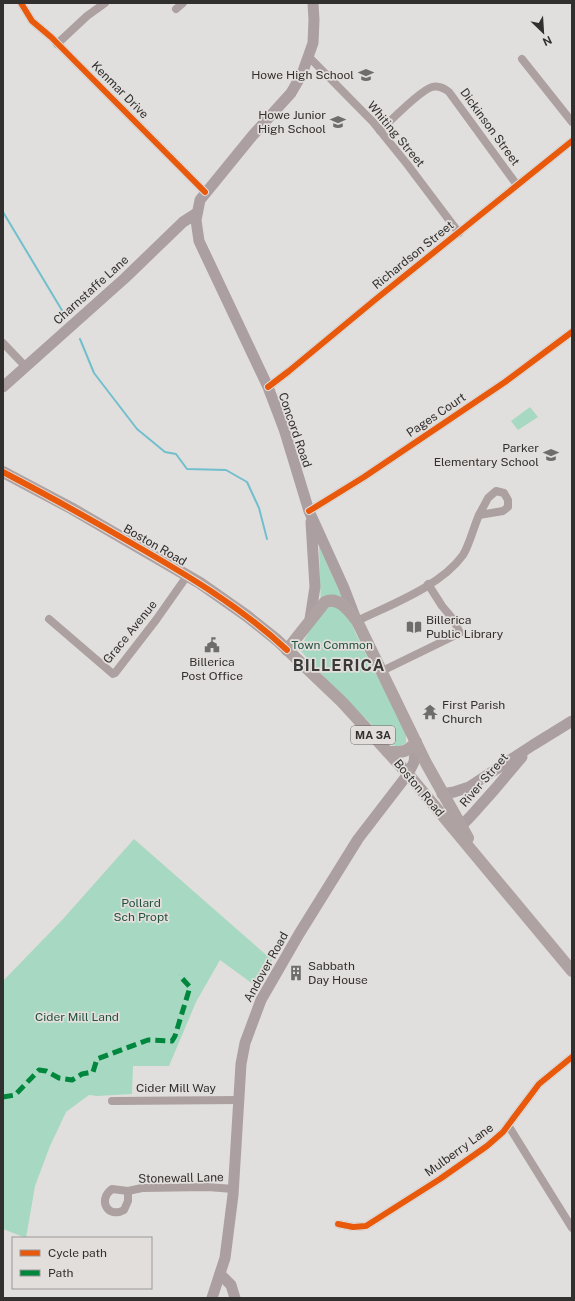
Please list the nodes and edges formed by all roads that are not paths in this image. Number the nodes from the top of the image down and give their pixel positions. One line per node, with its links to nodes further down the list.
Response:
1 (21, 3): 6 (street, Kenmar Drive)
2 (105, 3): 6 (street)
3 (183, 3): 5 (street)
4 (313, 3): 7 (main road, Concord Road)
5 (176, 9)
6 (57, 44): 13 (street, Kenmar Drive)
7 (308, 56): 10 (street, Whiting Street); 13 (main road, Concord Road)
8 (522, 59): 9 (street)
9 (572, 122)
10 (380, 131): 12 (street, Dickinson Street); 15 (street, Whiting Street)
11 (572, 141): 12 (street, Richardson Street)
12 (517, 185): 15 (street, Richardson Street)
13 (205, 192): 14 (main road, Concord Road)
14 (197, 213): 18 (main road, Charnstaffe Lane); 20 (main road, Concord Road)
15 (458, 233): 20 (street, Richardson Street)
16 (572, 332): 22 (street, Pages Court)
17 (3, 344): 18 (street)
18 (26, 367): 19 (main road, Charnstaffe Lane)
19 (3, 387)
20 (268, 387): 22 (main road, Concord Road)
21 (3, 472): 24 (main road, Boston Road / MA 3A)
22 (309, 511): 27 (main road); 28 (main road, Concord Road)
23 (479, 515): 25 (street)
24 (187, 576): 26 (street, Grace Avenue); 29 (main road, Boston Road / MA 3A)
25 (428, 584): 28 (street); 30 (street)
26 (49, 619)
27 (310, 619): 28 (main road, Concord Road / MA 3A); 29 (main road, MA 3A)
28 (357, 621): 30 (main road, Concord Road / MA 3A)
29 (288, 650): 34 (main road, Boston Road / MA 3A)
30 (382, 671): 32 (main road, Concord Road / MA 3A)
31 (572, 722): 33 (main road, River Street)
32 (416, 742): 34 (main road); 35 (main road); 36 (main road, Concord Road / MA 3A)
33 (533, 744): 36 (main road, River Street); 37 (main road, River Street)
34 (388, 752): 35 (main road, Boston Road / MA 3A)
35 (408, 774): 37 (main road, Boston Road / MA 3A); 41 (main road, Andover Road)
36 (442, 794): 37 (main road, Concord Road / MA 3A)
37 (456, 826): 38 (main road, Boston Road / MA 3A)
38 (572, 972)
39 (572, 1056): 42 (street, Mulberry Lane)
40 (112, 1100): 41 (street, Cider Mill Way)
41 (239, 1100): 43 (main road, Andover Road)
42 (508, 1125): 45 (street, Mulberry Lane); 46 (street)
43 (233, 1189): 44 (street, Stonewall Lane); 47 (main road, Andover Road)
44 (128, 1191)
45 (338, 1224)
46 (572, 1228)
47 (220, 1274): 48 (main road, Andover Road); 49 (main road)
48 (212, 1298)
49 (235, 1298)

